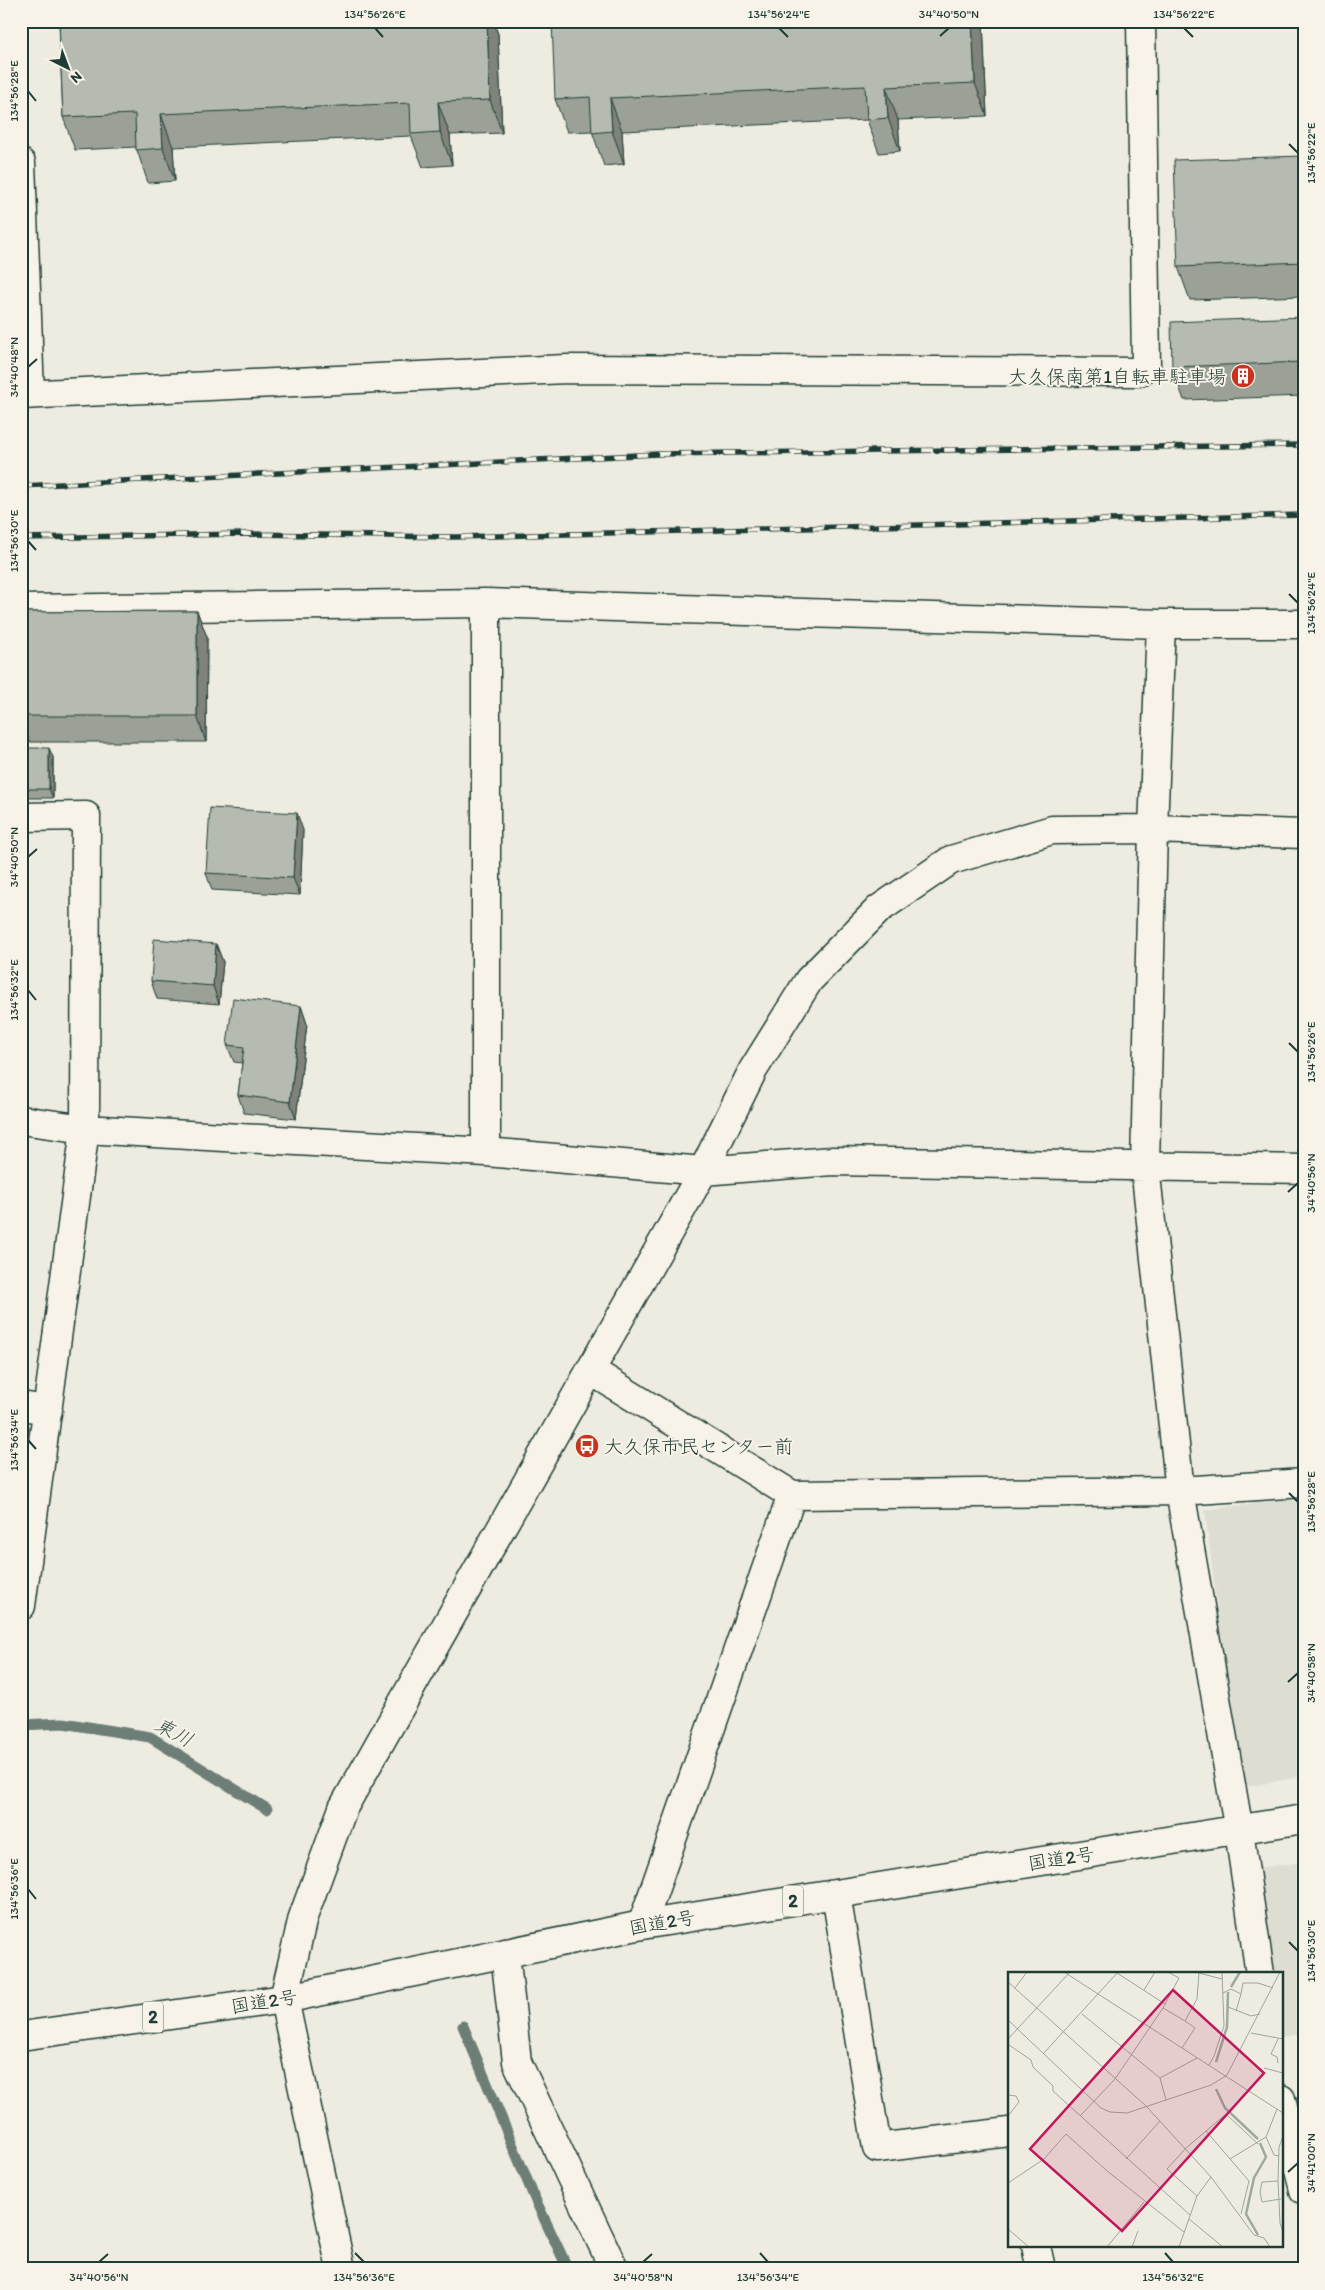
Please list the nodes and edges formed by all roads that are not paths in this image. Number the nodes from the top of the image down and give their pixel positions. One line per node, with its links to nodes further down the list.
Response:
1 (1142, 21): 3 (main road)
2 (21, 163): 3 (main road)
3 (26, 394)
4 (486, 603): 5 (main road); 6 (main road); 13 (main road)
5 (21, 609)
6 (1161, 624): 7 (main road); 9 (main road)
7 (1304, 624)
8 (21, 817): 12 (main road)
9 (1153, 829): 10 (main road); 14 (main road); 16 (main road)
10 (1304, 834)
11 (21, 1120): 12 (main road)
12 (86, 1129): 13 (main road); 19 (main road)
13 (486, 1152): 16 (main road)
14 (1145, 1166): 15 (main road); 16 (main road); 21 (main road)
15 (1304, 1169)
16 (704, 1171): 17 (main road)
17 (590, 1370): 22 (main road); 30 (main road)
18 (21, 1406): 19 (main road)
19 (48, 1410): 23 (main road)
20 (1304, 1483): 21 (main road)
21 (1180, 1491): 22 (main road); 25 (main road)
22 (792, 1495): 27 (main road)
23 (21, 1606)
24 (1304, 1819): 25 (main road, 国道2号 / 2)
25 (1239, 1830): 26 (main road, 国道2号 / 2); 29 (main road)
26 (836, 1894): 27 (main road, 国道2号 / 2); 33 (main road)
27 (642, 1925): 28 (main road, 国道2号 / 2)
28 (505, 1953): 30 (main road, 国道2号 / 2); 37 (main road)
29 (1260, 1972)
30 (284, 1999): 31 (main road, 国道2号 / 2); 36 (main road)
31 (21, 2036)
32 (1291, 2113): 34 (main road)
33 (1008, 2132)
34 (1304, 2190)
35 (1036, 2248): 38 (main road)
36 (341, 2269)
37 (614, 2269)
38 (1041, 2269)

